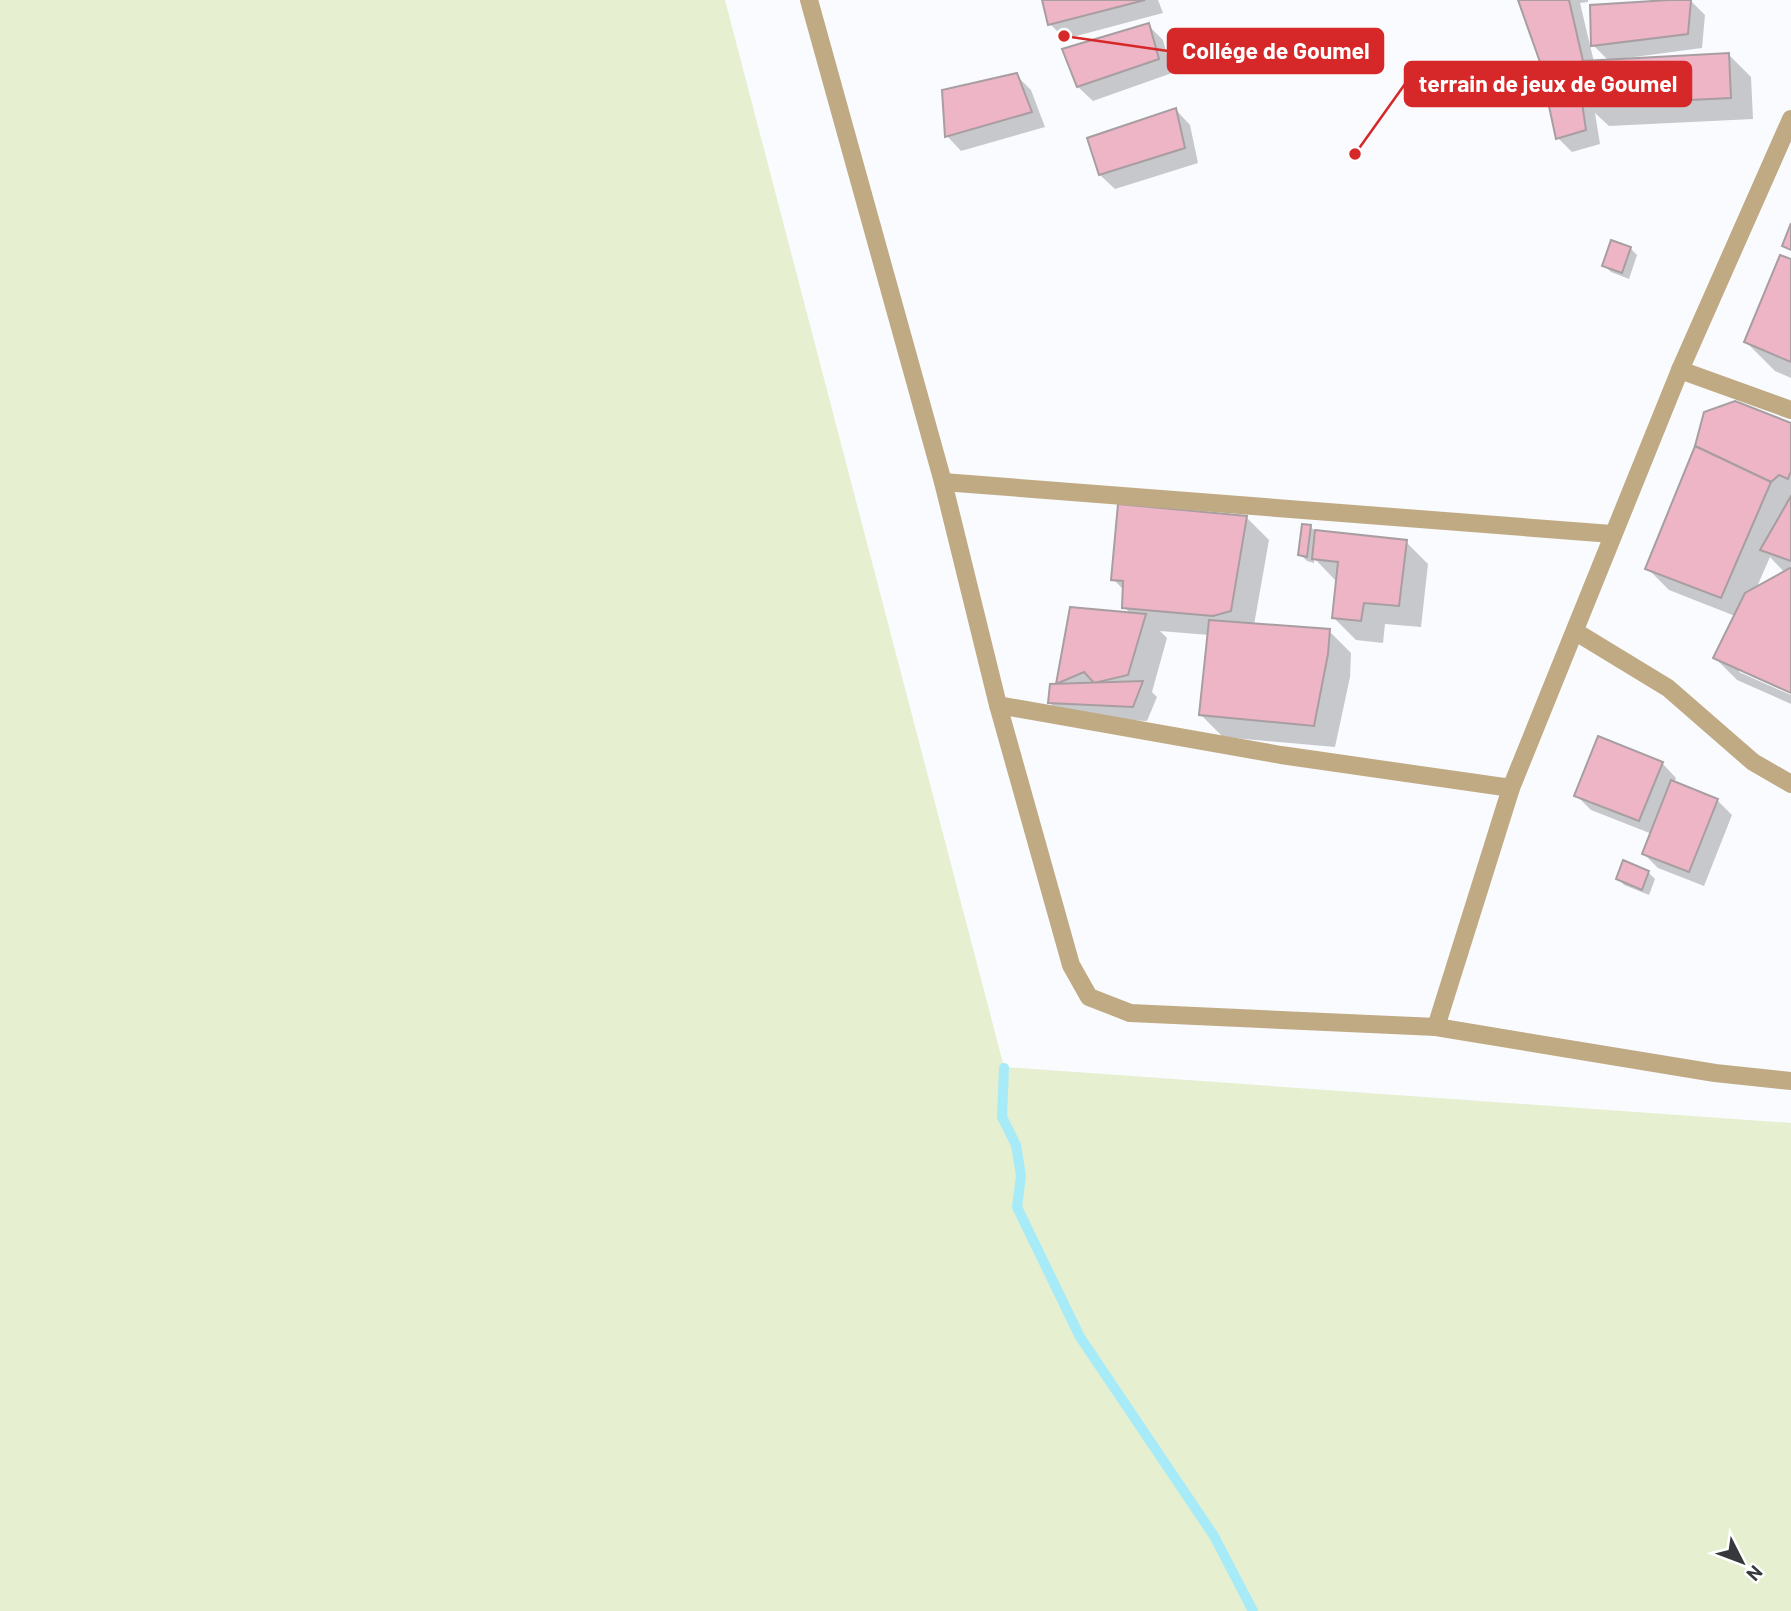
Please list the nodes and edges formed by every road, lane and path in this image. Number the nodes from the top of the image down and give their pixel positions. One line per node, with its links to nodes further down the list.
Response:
1 (809, 0): 6 (street)
2 (1791, 119): 3 (street)
3 (1787, 142): 4 (street)
4 (1680, 370): 5 (street); 7 (street)
5 (1791, 410)
6 (943, 482): 7 (street); 9 (street)
7 (1612, 534): 8 (street)
8 (1576, 632): 10 (street); 11 (street)
9 (998, 705): 11 (street); 12 (street)
10 (1791, 783)
11 (1511, 788): 12 (street)
12 (1436, 1027): 13 (street)
13 (1791, 1080)

